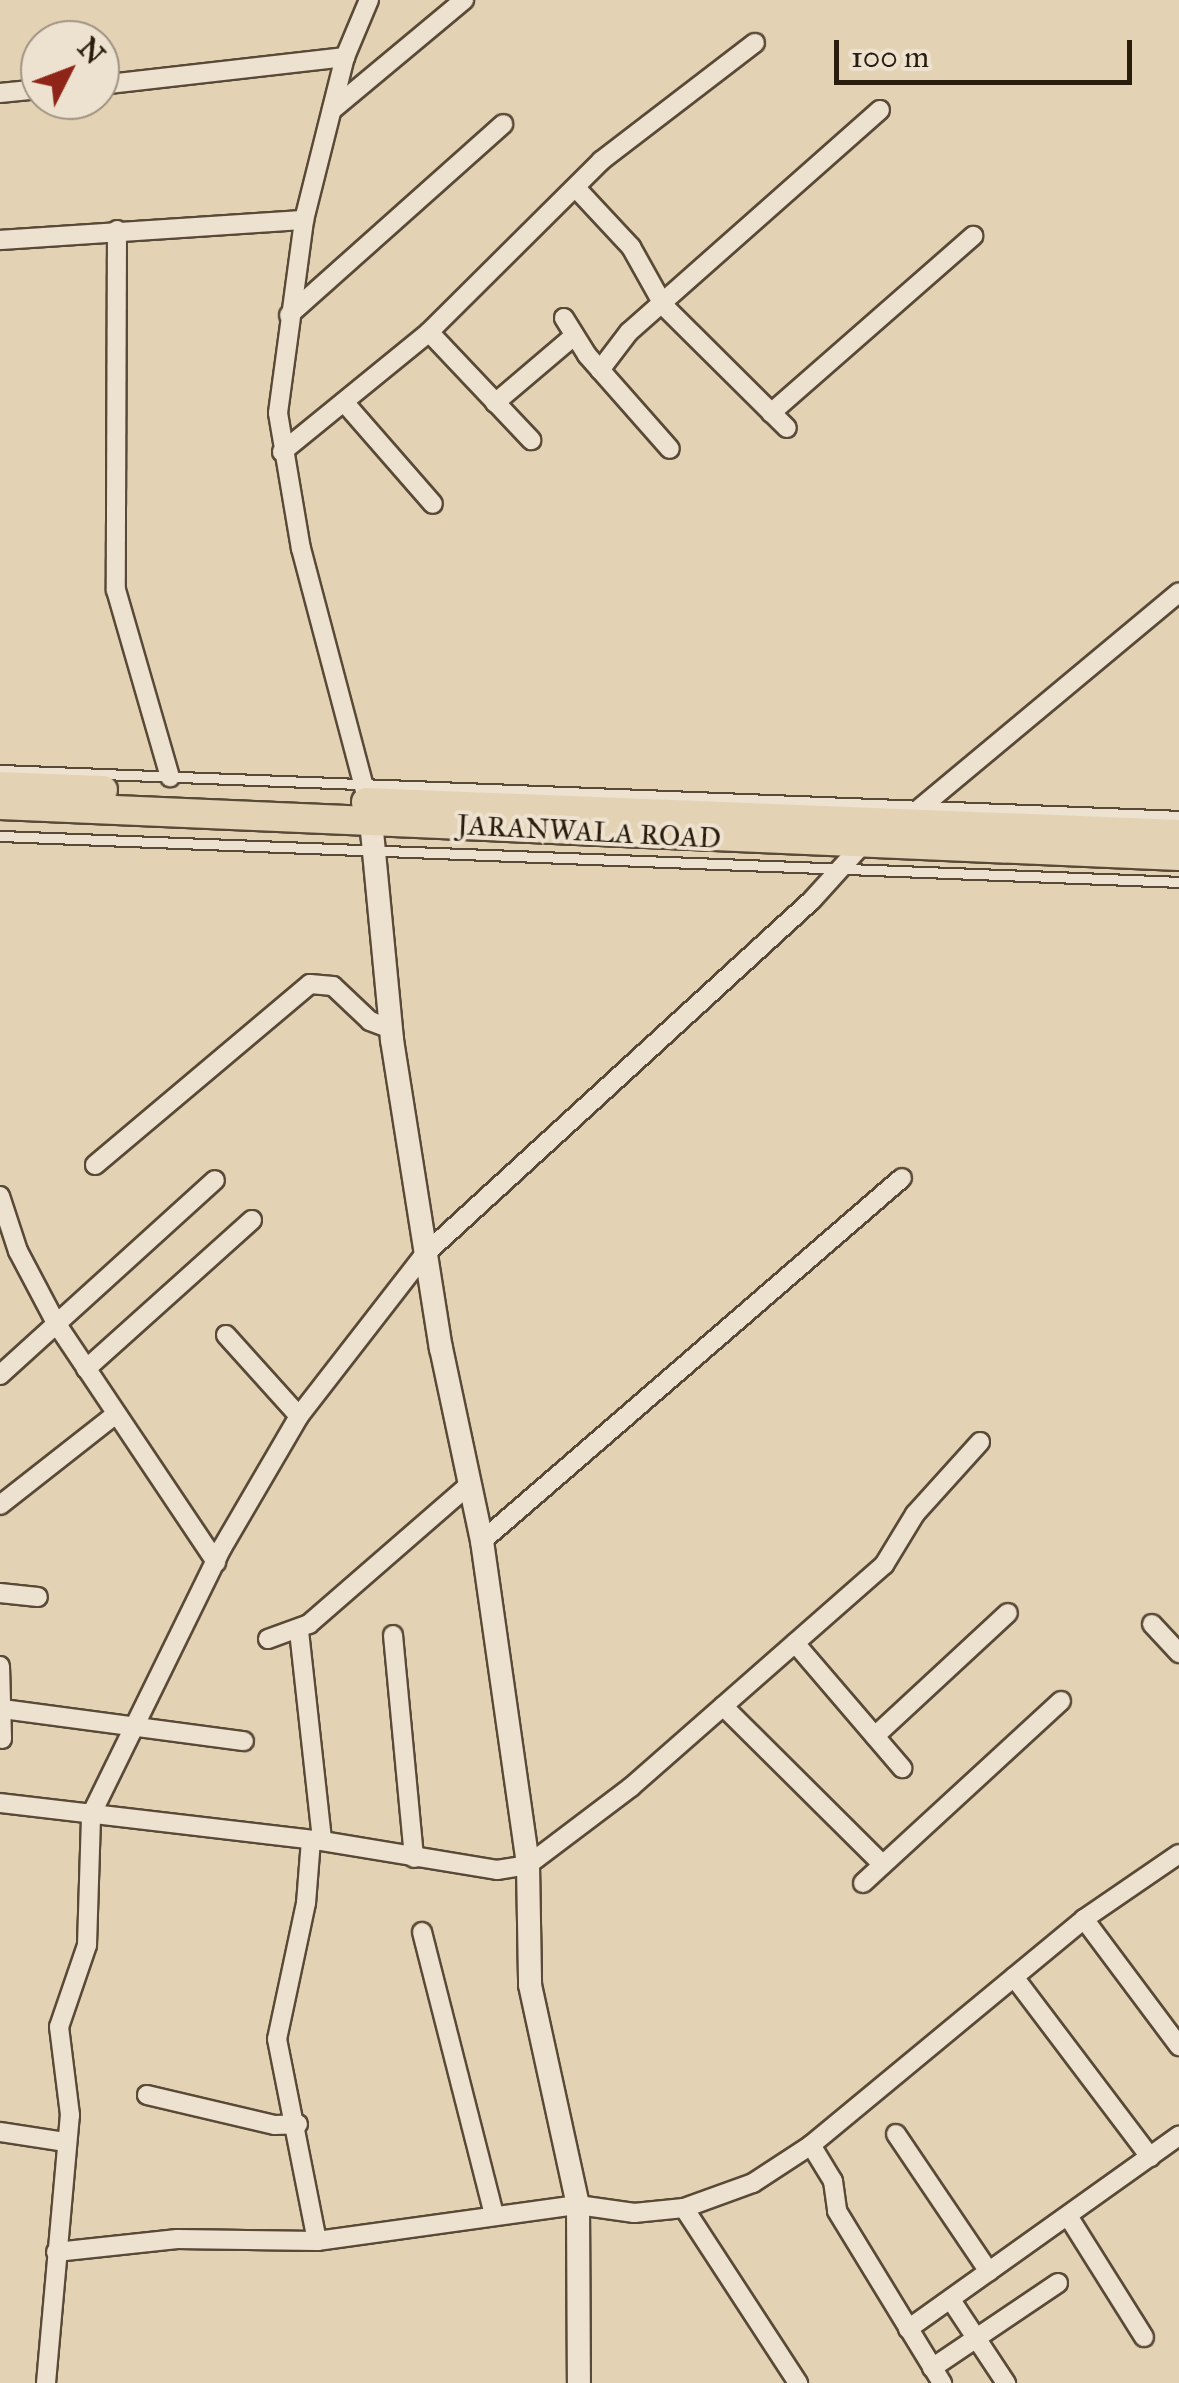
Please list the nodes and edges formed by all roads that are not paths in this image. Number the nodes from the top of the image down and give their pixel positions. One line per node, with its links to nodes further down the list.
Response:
1 (369, 0): 4 (street)
2 (464, 0): 6 (street)
3 (755, 43): 9 (street)
4 (345, 57): 5 (street); 6 (street)
5 (120, 82)
6 (332, 110): 10 (street)
7 (880, 110): 14 (street)
8 (503, 124): 15 (street)
9 (576, 188): 14 (street); 17 (street)
10 (304, 220): 11 (street); 15 (street)
11 (118, 230): 13 (street); 30 (street)
12 (973, 236): 22 (street)
13 (0, 240)
14 (664, 306): 19 (street); 22 (street)
15 (288, 314): 26 (street)
16 (564, 318): 18 (street)
17 (429, 332): 20 (street); 21 (street)
18 (574, 336): 19 (street); 21 (street)
19 (600, 370): 25 (street)
20 (344, 402): 26 (street); 27 (street)
21 (495, 403): 24 (street)
22 (771, 412): 23 (street)
23 (786, 428)
24 (530, 440)
25 (670, 448)
26 (282, 452): 32 (street)
27 (433, 504)
28 (1179, 592): 34 (street)
29 (0, 770): 30 (lane)
30 (170, 777): 32 (lane)
31 (0, 786): 32 (main road, JARANWALA ROAD)
32 (368, 802): 33 (main road, JARANWALA ROAD); 34 (main road, JARANWALA ROAD); 38 (main road, JARANWALA ROAD); 39 (street)
33 (0, 805)
34 (911, 815): 35 (lane); 36 (main road, JARANWALA ROAD)
35 (1179, 816)
36 (1179, 834)
37 (0, 836): 39 (lane)
38 (861, 846): 40 (main road, JARANWALA ROAD); 41 (street)
39 (374, 850): 41 (lane); 43 (street)
40 (1179, 856)
41 (842, 869): 42 (lane); 49 (street)
42 (1179, 882)
43 (390, 1029): 44 (street); 49 (street)
44 (95, 1165)
45 (902, 1178): 59 (street)
46 (215, 1180): 50 (street)
47 (1, 1206): 50 (street)
48 (252, 1220): 52 (street)
49 (424, 1255): 55 (street); 57 (street)
50 (56, 1323): 52 (street); 53 (street)
51 (226, 1335): 55 (street)
52 (86, 1369): 54 (street)
53 (0, 1375)
54 (116, 1414): 58 (street); 60 (street)
55 (299, 1416): 60 (street)
56 (980, 1442): 68 (street)
57 (469, 1485): 59 (street); 65 (street)
58 (0, 1505)
59 (482, 1540): 85 (street)
60 (216, 1562): 74 (street)
61 (0, 1594): 62 (street)
62 (38, 1597)
63 (1008, 1613): 75 (street)
64 (1152, 1624): 69 (street)
65 (298, 1631): 67 (street); 81 (street)
66 (393, 1636): 83 (street)
67 (268, 1639)
68 (795, 1643): 72 (street); 75 (street)
69 (1179, 1653)
70 (0, 1666): 73 (street)
71 (1061, 1701): 84 (street)
72 (723, 1706): 84 (street); 85 (street)
73 (3, 1709): 74 (street); 76 (street)
74 (134, 1726): 77 (street); 80 (street)
75 (875, 1736): 78 (street)
76 (2, 1739)
77 (244, 1741)
78 (902, 1768)
79 (0, 1803): 80 (street)
80 (91, 1816): 81 (street); 96 (street)
81 (316, 1841): 83 (street); 92 (street)
82 (1179, 1854): 87 (street)
83 (414, 1858): 85 (street)
84 (882, 1864): 86 (street)
85 (528, 1865): 99 (street)
86 (863, 1882)
87 (1084, 1919): 89 (street); 90 (street)
88 (422, 1932): 101 (street)
89 (1014, 1977): 97 (street); 98 (street)
90 (1179, 2046)
91 (147, 2095): 92 (street)
92 (298, 2124): 103 (street)
93 (0, 2132): 96 (street)
94 (896, 2134): 105 (street)
95 (1179, 2136): 98 (street)
96 (64, 2142): 104 (street)
97 (811, 2145): 100 (street); 108 (street)
98 (1150, 2157): 102 (street)
99 (578, 2206): 100 (street); 101 (street); 113 (street)
100 (684, 2208): 114 (street)
101 (494, 2214): 103 (street)
102 (1068, 2216): 105 (street); 109 (street)
103 (317, 2241): 104 (street)
104 (56, 2252): 112 (street)
105 (989, 2272): 107 (street)
106 (1058, 2283): 110 (street)
107 (951, 2300): 108 (street); 110 (street)
108 (908, 2329): 111 (street)
109 (1144, 2337)
110 (977, 2338): 111 (street); 115 (street)
111 (937, 2375)
112 (46, 2383)
113 (580, 2383)
114 (798, 2383)
115 (1006, 2383)

